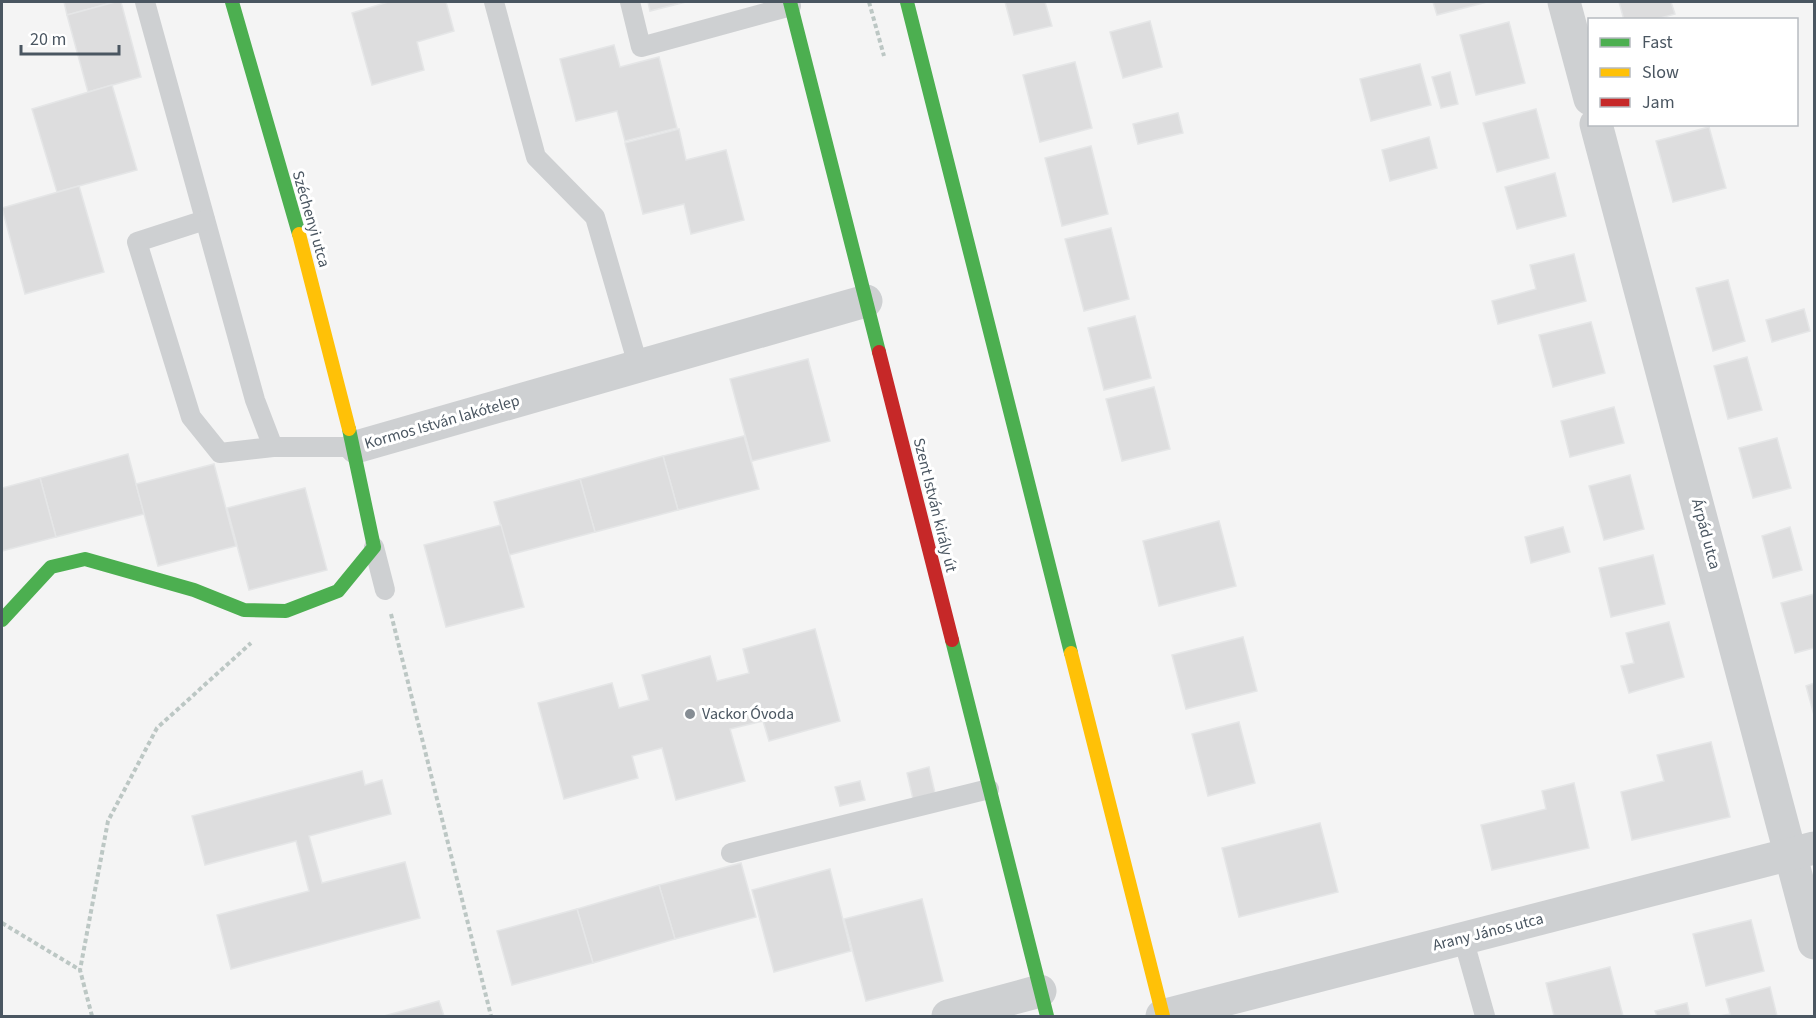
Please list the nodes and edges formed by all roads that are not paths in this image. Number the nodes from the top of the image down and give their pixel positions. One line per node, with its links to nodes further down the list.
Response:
1 (145, 2): 10 (lane)
2 (232, 2): 14 (street, Széchenyi utca)
3 (494, 2): 12 (lane)
4 (630, 2): 7 (lane)
5 (907, 2): 24 (street)
6 (1563, 2): 8 (street)
7 (790, 4): 11 (street, Szent István király út)
8 (1588, 92)
9 (1597, 126): 19 (street, Árpád utca)
10 (205, 220): 13 (lane); 13 (lane)
11 (866, 301): 12 (street, Kormos István lakótelep); 18 (street, Szent István király út)
12 (638, 365): 14 (street, Kormos István lakótelep)
13 (273, 447): 14 (lane)
14 (356, 447): 15 (street, Kormos István lakótelep)
15 (374, 547): 16 (lane); 17 (street)
16 (385, 590)
17 (2, 620)
18 (989, 789): 20 (lane); 23 (street, Szent István király út)
19 (1803, 851): 21 (street, Arany János utca); 22 (street, Árpád utca)
20 (731, 853)
21 (1463, 938): 24 (street, Arany János utca); 26 (lane)
22 (1815, 943)
23 (1044, 1004): 25 (street)
24 (1163, 1016)
25 (948, 1017)
26 (1485, 1017)

